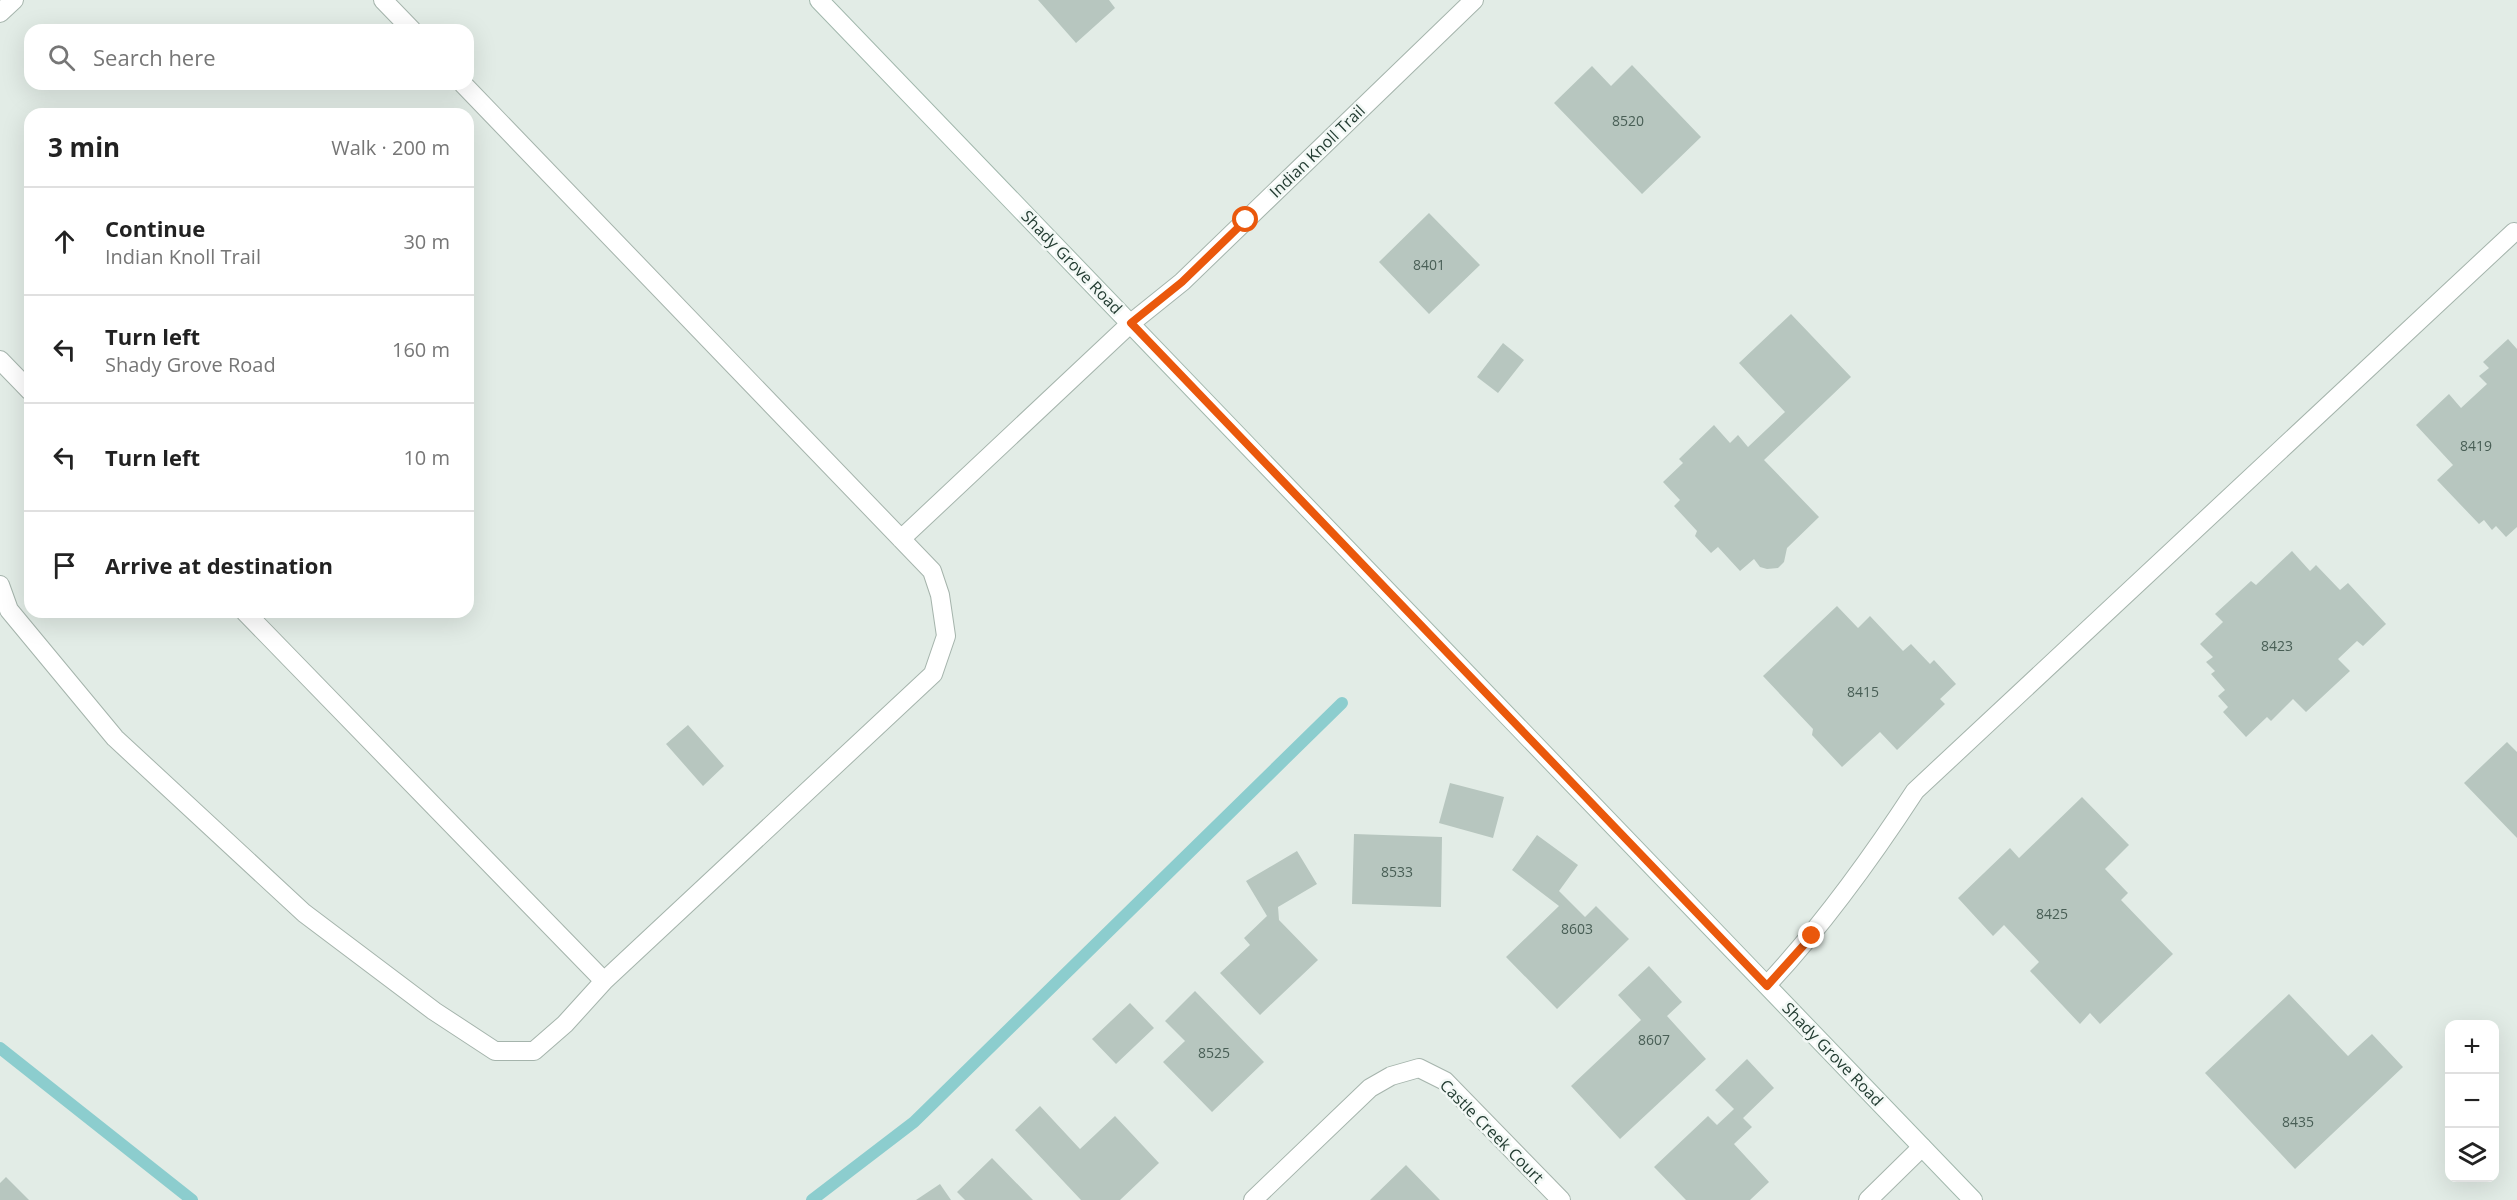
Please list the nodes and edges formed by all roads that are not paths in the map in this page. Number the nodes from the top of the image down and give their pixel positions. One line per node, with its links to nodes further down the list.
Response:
1 (14, 0): 5 (street)
2 (383, 0): 6 (street)
3 (819, 0): 9 (street, Shady Grove Road)
4 (1474, 0): 9 (street, Indian Knoll Trail)
5 (0, 13)
6 (405, 24)
7 (470, 90): 12 (street)
8 (2514, 232): 16 (street)
9 (1131, 323): 12 (street, Indian Knoll Trail); 16 (street, Shady Grove Road)
10 (0, 360): 11 (street)
11 (24, 385)
12 (901, 539): 15 (street)
13 (0, 585): 15 (street)
14 (251, 618): 15 (street)
15 (604, 981)
16 (1767, 986): 17 (street, Shady Grove Road)
17 (1922, 1147): 20 (street); 21 (street, Shady Grove Road)
18 (1253, 1200): 19 (street, Castle Creek Court)
19 (1561, 1200)
20 (1869, 1200)
21 (1973, 1200)

